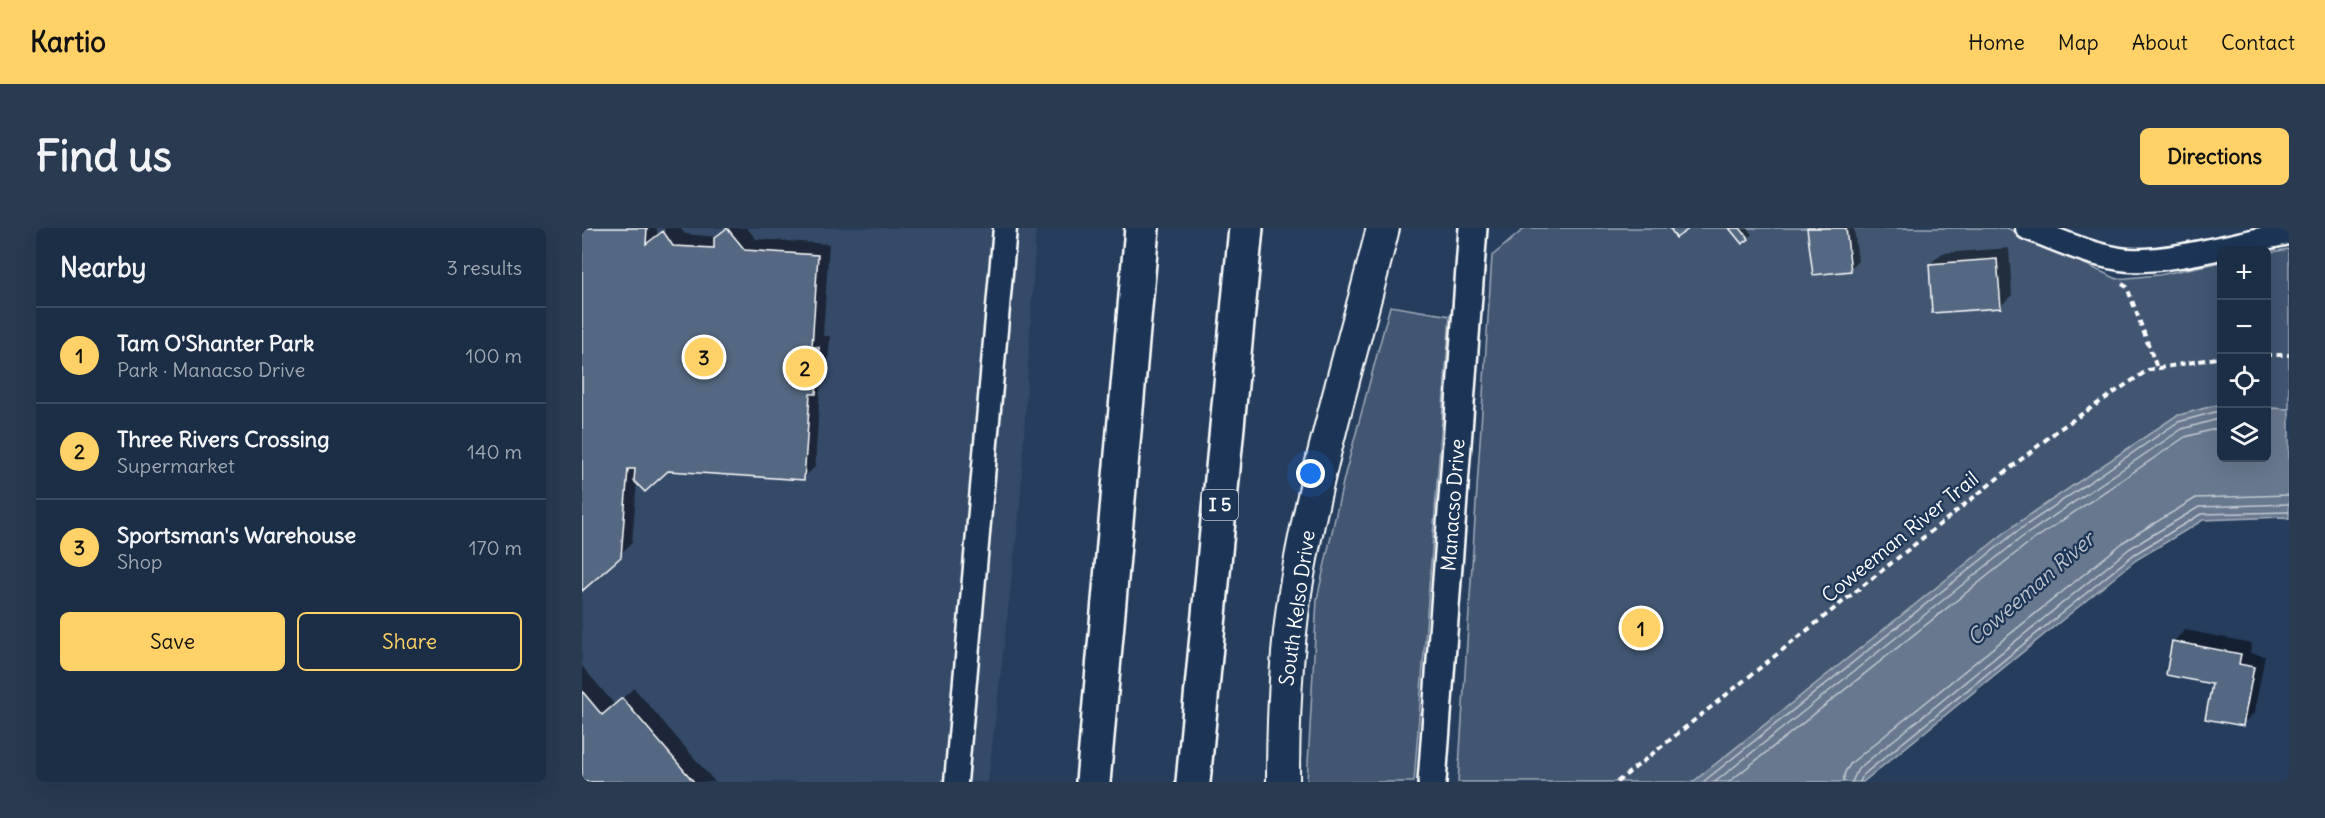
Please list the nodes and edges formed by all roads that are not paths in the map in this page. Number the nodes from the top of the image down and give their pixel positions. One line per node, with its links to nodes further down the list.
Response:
1 (1005, 228): 8 (street)
2 (1142, 228): 9 (highway)
3 (1246, 228): 10 (highway, I 5)
4 (1383, 228): 11 (main road, South Kelso Drive)
5 (1473, 228): 12 (street, Manacso Drive)
6 (2027, 228): 7 (street)
7 (2289, 233)
8 (956, 782)
9 (1093, 782)
10 (1193, 782)
11 (1283, 782)
12 (1432, 782)

